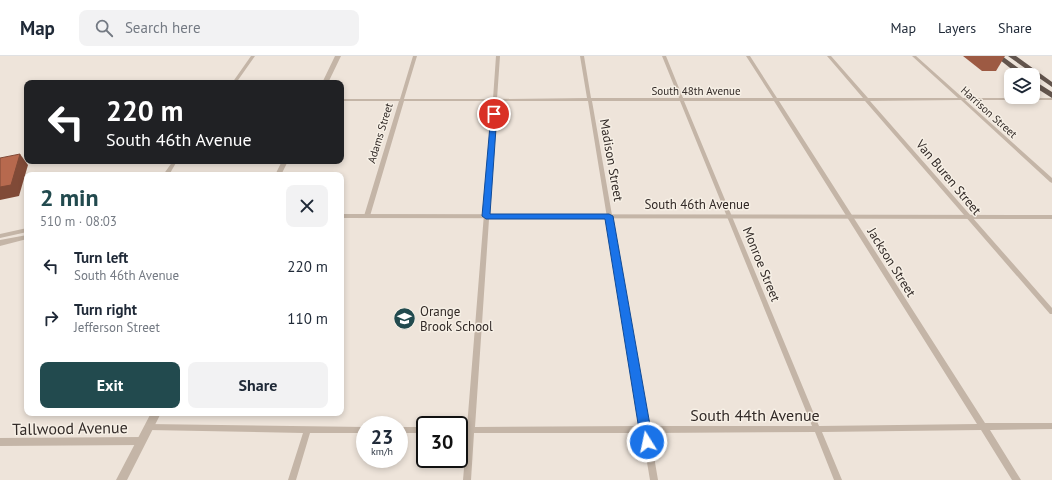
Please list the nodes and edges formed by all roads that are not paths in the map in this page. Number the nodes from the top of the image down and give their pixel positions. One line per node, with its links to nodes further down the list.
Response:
1 (253, 56): 13 (street)
2 (338, 56): 14 (street)
3 (415, 56): 24 (street, Adams Street)
4 (498, 56): 25 (street)
5 (582, 56): 26 (street, Madison Street)
6 (664, 56): 27 (street, Monroe Street)
7 (748, 56): 20 (street, Jackson Street)
8 (829, 56): 21 (street, Van Buren Street)
9 (914, 56): 22 (street, Harrison Street)
10 (998, 56): 12 (highway)
11 (1011, 56): 16 (highway)
12 (1015, 68)
13 (236, 80)
14 (326, 80)
15 (1040, 83): 18 (highway)
16 (1052, 85)
17 (1040, 88): 19 (highway)
18 (1052, 92)
19 (1052, 97): 22 (street, South 48th Avenue)
20 (775, 99): 21 (street, South 48th Avenue); 27 (street, South 48th Avenue); 34 (street, Jackson Street)
21 (868, 99): 22 (street, South 48th Avenue); 35 (street, Van Buren Street)
22 (962, 99): 28 (street, Harrison Street)
23 (344, 100): 24 (street, South 48th Avenue)
24 (402, 100): 25 (street, South 48th Avenue); 30 (street, Adams Street)
25 (495, 100): 26 (street, South 48th Avenue); 31 (street)
26 (589, 100): 27 (street, South 48th Avenue); 32 (street, Madison Street)
27 (682, 100): 33 (street, Monroe Street)
28 (1052, 181)
29 (344, 216): 30 (street, South 46th Avenue)
30 (367, 216): 31 (street, South 46th Avenue)
31 (486, 216): 32 (street, South 46th Avenue); 49 (street)
32 (609, 216): 33 (street, South 46th Avenue); 50 (street, Madison Street)
33 (729, 216): 34 (street, South 46th Avenue); 46 (street, Monroe Street)
34 (849, 216): 35 (street, South 46th Avenue); 45 (street, Jackson Street)
35 (967, 216): 36 (street, South 46th Avenue); 41 (street, Van Buren Street)
36 (1052, 216)
37 (24, 231): 38 (street)
38 (0, 236)
39 (24, 238): 40 (street)
40 (0, 243)
41 (1052, 312)
42 (154, 416): 44 (street)
43 (1052, 426): 45 (street, South 44th Avenue)
44 (149, 427): 47 (street); 51 (street)
45 (983, 427): 46 (street, South 44th Avenue); 58 (street, Jackson Street)
46 (816, 429): 50 (street, South 44th Avenue); 57 (street, Monroe Street)
47 (307, 430): 48 (street); 54 (street)
48 (356, 430)
49 (470, 430): 50 (street, South 44th Avenue); 55 (street)
50 (645, 430): 56 (street, Madison Street)
51 (141, 441): 52 (street, Tallwood Avenue); 53 (street)
52 (0, 442)
53 (121, 480)
54 (292, 480)
55 (467, 480)
56 (654, 480)
57 (838, 480)
58 (1017, 480)

